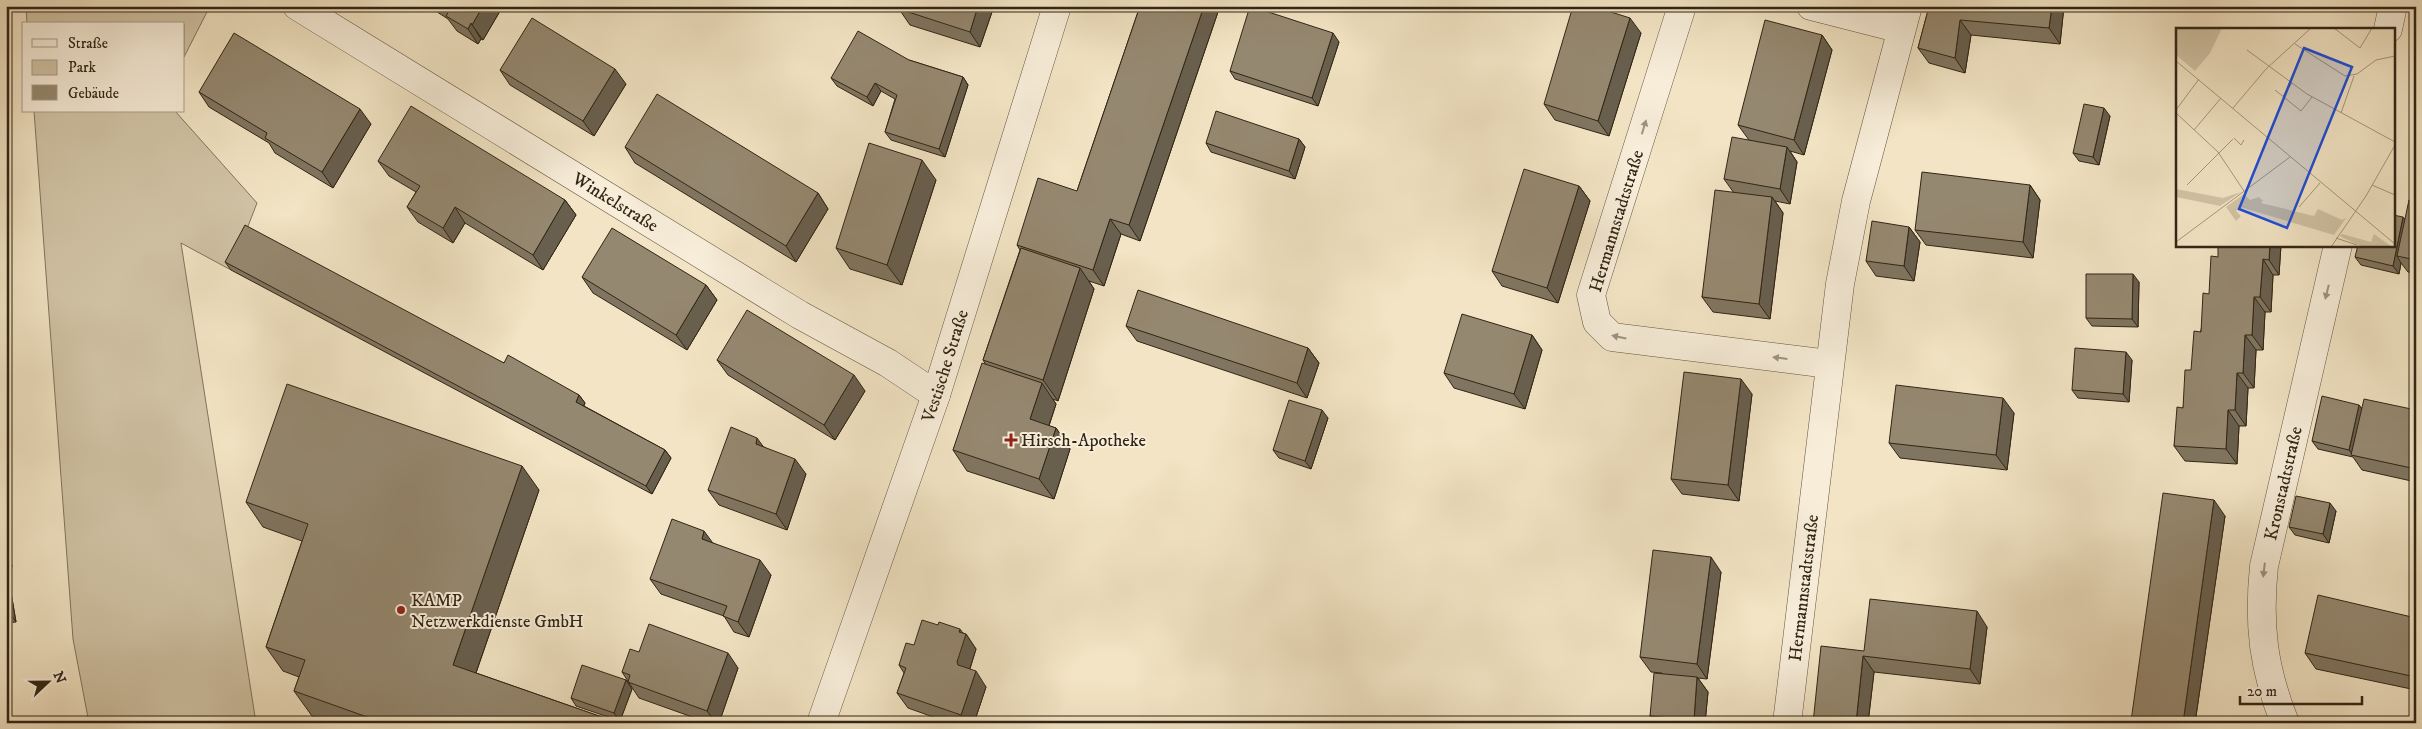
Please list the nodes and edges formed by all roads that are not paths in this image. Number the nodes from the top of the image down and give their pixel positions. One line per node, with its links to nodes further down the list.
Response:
1 (297, 6): 10 (street, Winkelstraße)
2 (1057, 6): 10 (street, Vestische Straße)
3 (1682, 6): 9 (street, Hermannstadtstraße, one-way to 3)
4 (1811, 6): 6 (street, Hermannstadtstraße)
5 (2393, 6): 7 (street)
6 (1905, 18): 9 (street, Hermannstadtstraße)
7 (2388, 28)
8 (2338, 246): 13 (street, Kronstadtstraße, one-way to 13)
9 (1829, 364): 12 (street, Hermannstadtstraße)
10 (936, 396): 11 (street, Vestische Straße)
11 (821, 723)
12 (1787, 723)
13 (2285, 723)

